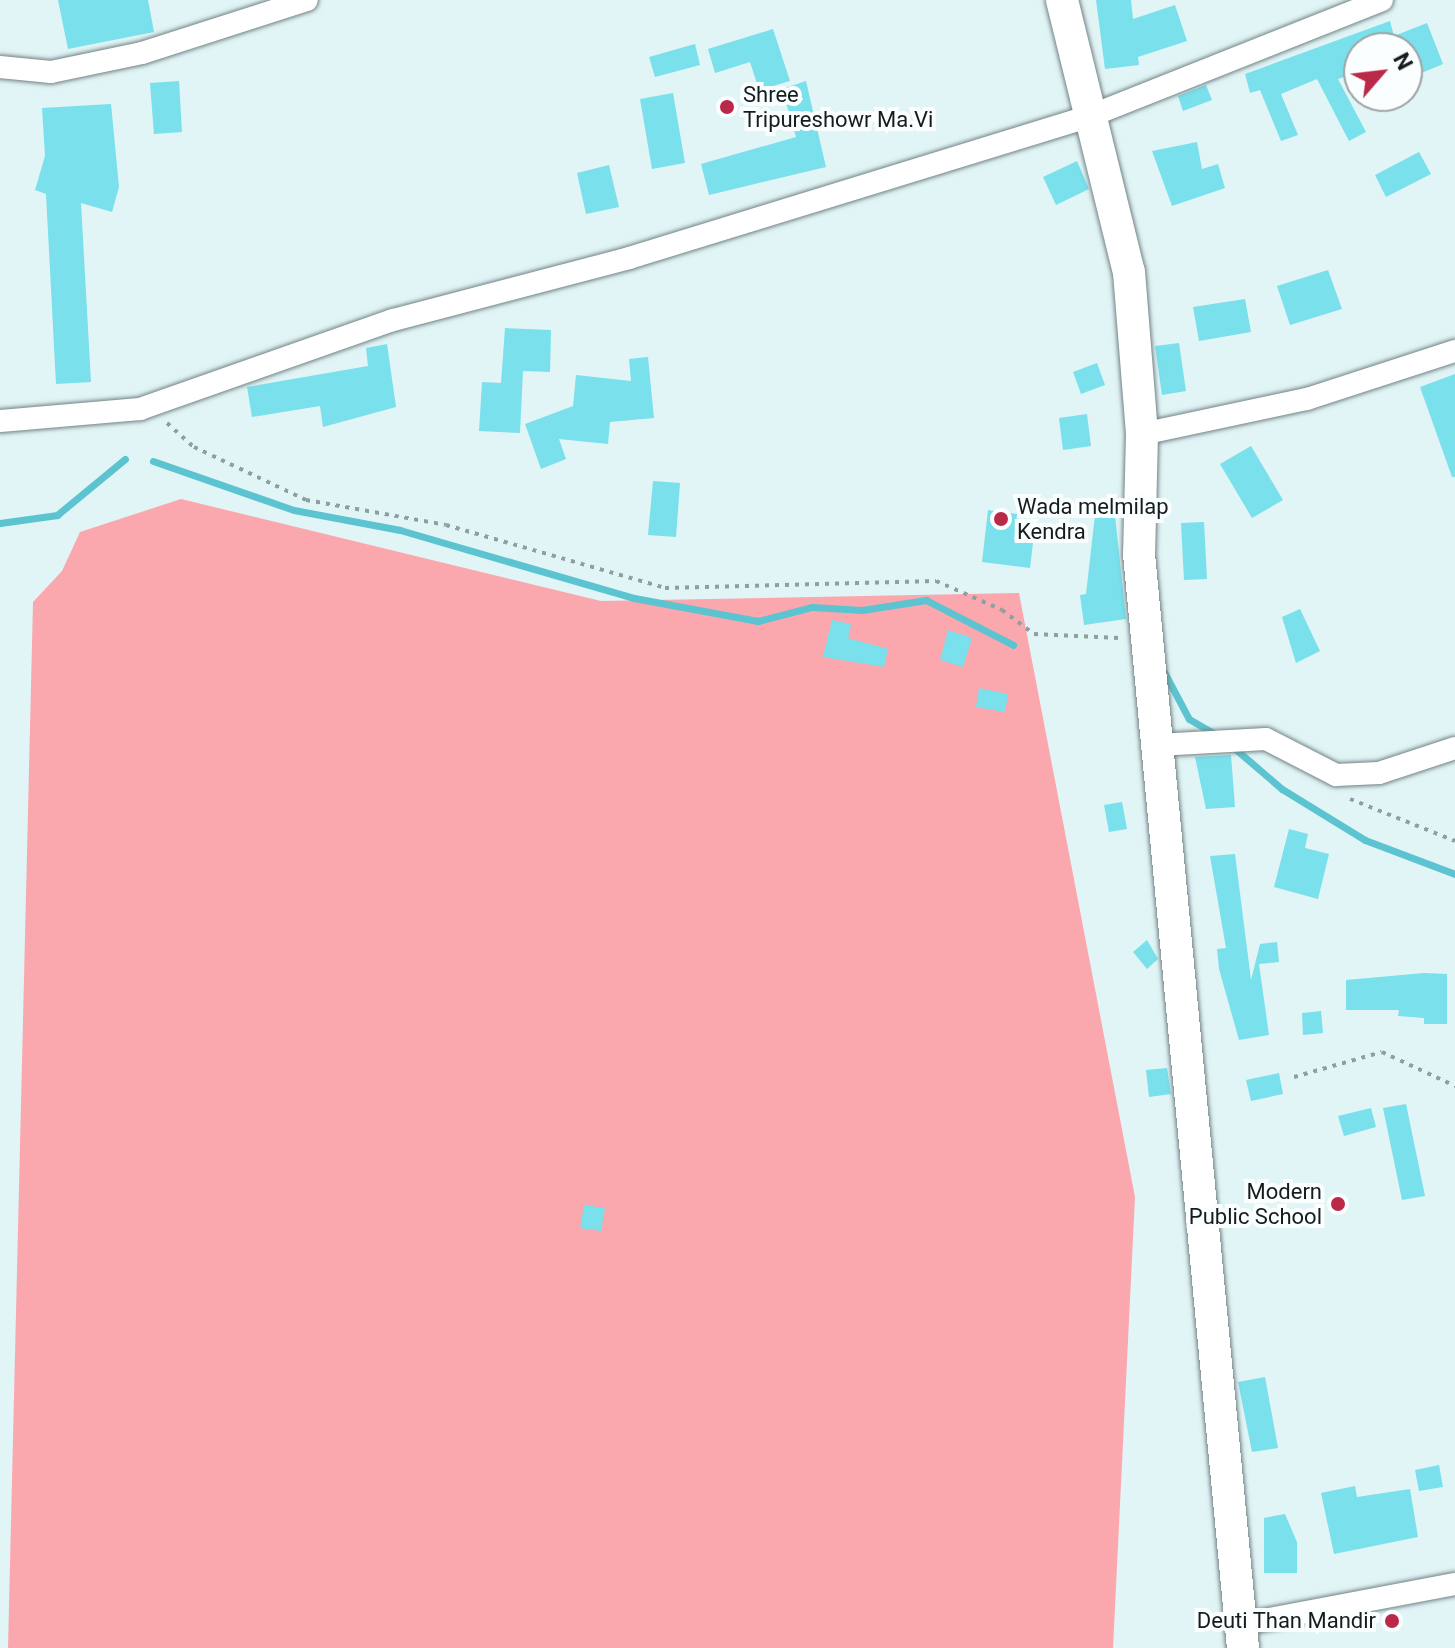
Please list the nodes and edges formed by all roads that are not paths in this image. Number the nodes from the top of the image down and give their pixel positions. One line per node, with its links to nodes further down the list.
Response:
1 (307, 0): 4 (street)
2 (1062, 0): 5 (main road)
3 (1382, 0): 5 (street)
4 (0, 67)
5 (1093, 115): 7 (street); 8 (main road)
6 (1455, 351): 8 (street)
7 (0, 421)
8 (1142, 434): 9 (main road)
9 (1157, 745): 10 (street); 12 (main road)
10 (1455, 748)
11 (1455, 1584): 12 (street)
12 (1243, 1636)

